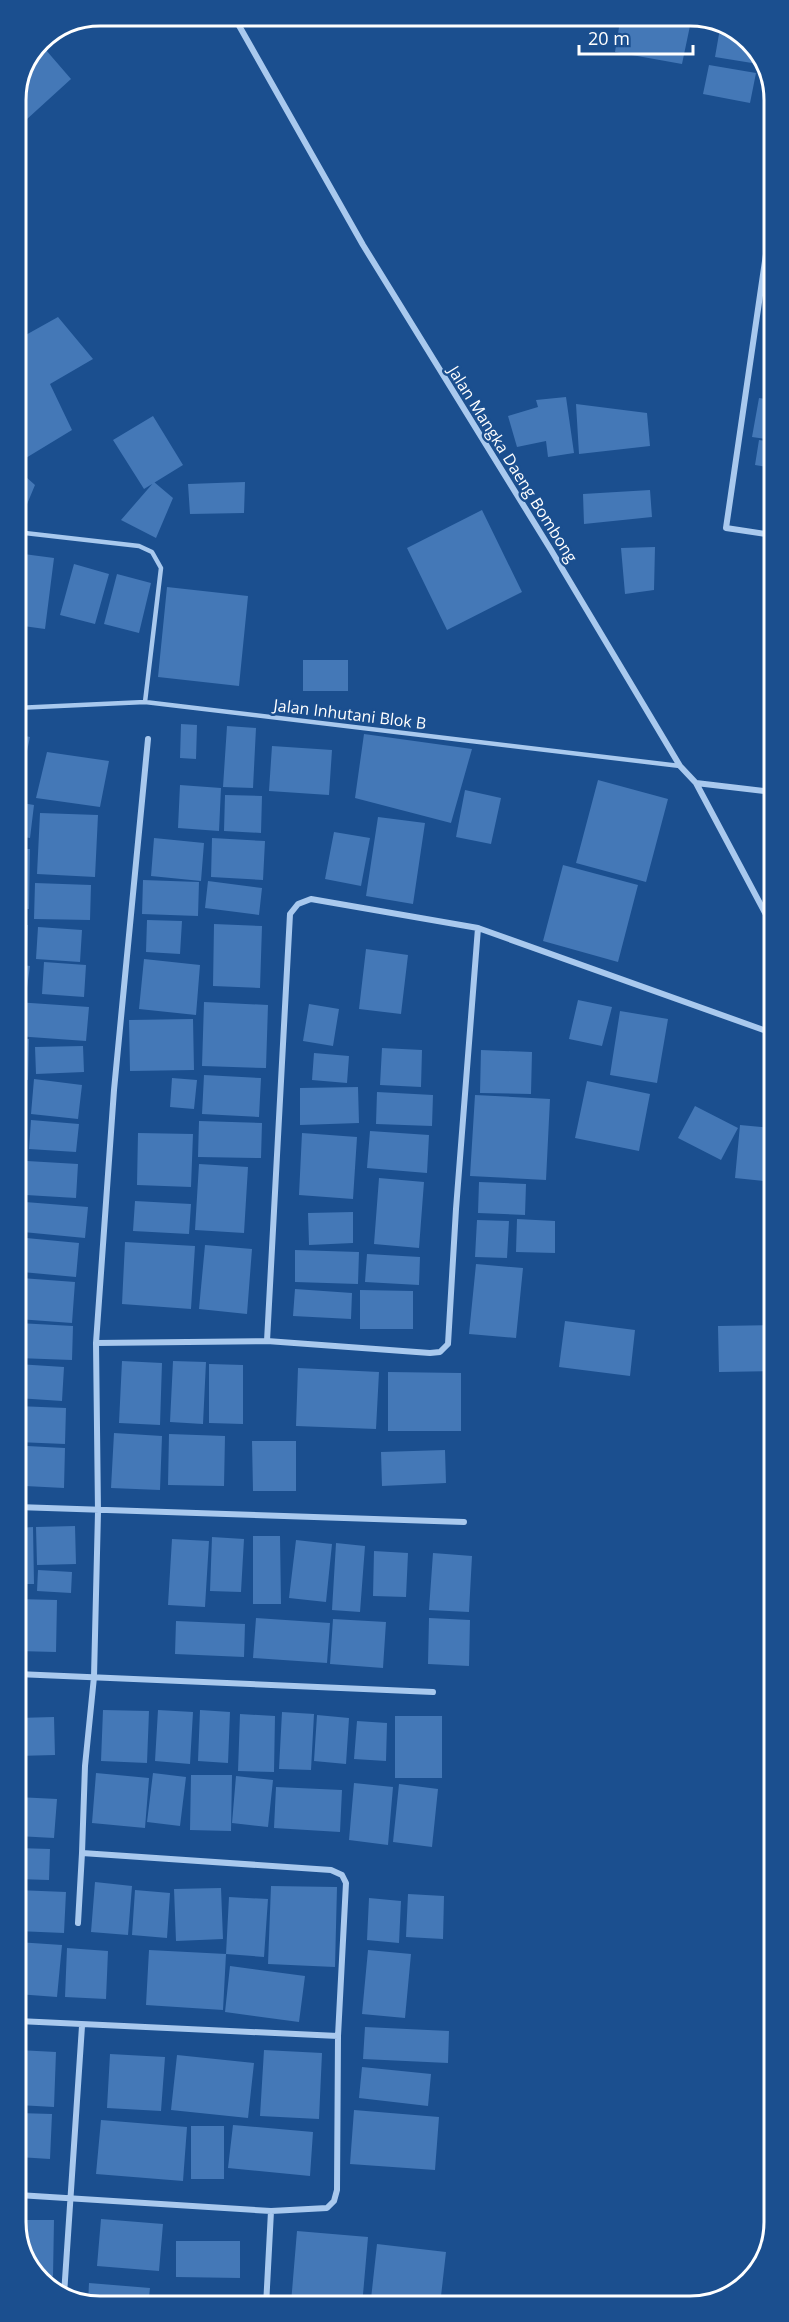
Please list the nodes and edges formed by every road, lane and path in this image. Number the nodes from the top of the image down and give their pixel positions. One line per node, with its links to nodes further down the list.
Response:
1 (239, 26): 8 (street, Jalan Mangka Daeng Bombong)
2 (764, 268): 4 (street)
3 (26, 533): 5 (lane)
4 (764, 534)
5 (145, 702): 6 (lane, Jalan Inhutani Blok B); 8 (lane, Jalan Inhutani Blok B)
6 (26, 708)
7 (148, 739): 15 (street)
8 (681, 766): 9 (street, Jalan Mangka Daeng Bombong)
9 (696, 783): 10 (street); 11 (street, Jalan Mangka Daeng Bombong)
10 (764, 791)
11 (764, 911)
12 (478, 928): 13 (street); 14 (street); 14 (street)
13 (764, 1030)
14 (267, 1341): 15 (street)
15 (96, 1343): 17 (street)
16 (26, 1508): 17 (street)
17 (98, 1512): 18 (street); 20 (street)
18 (464, 1522)
19 (26, 1674): 20 (street)
20 (94, 1677): 21 (street); 22 (street)
21 (433, 1692)
22 (82, 1852): 23 (street); 26 (street)
23 (78, 1923)
24 (26, 2022): 25 (street)
25 (82, 2026): 26 (street); 28 (street)
26 (338, 2036): 29 (street)
27 (26, 2195): 28 (street)
28 (72, 2197): 29 (street); 30 (street)
29 (271, 2211): 31 (street)
30 (65, 2288)
31 (267, 2296)

